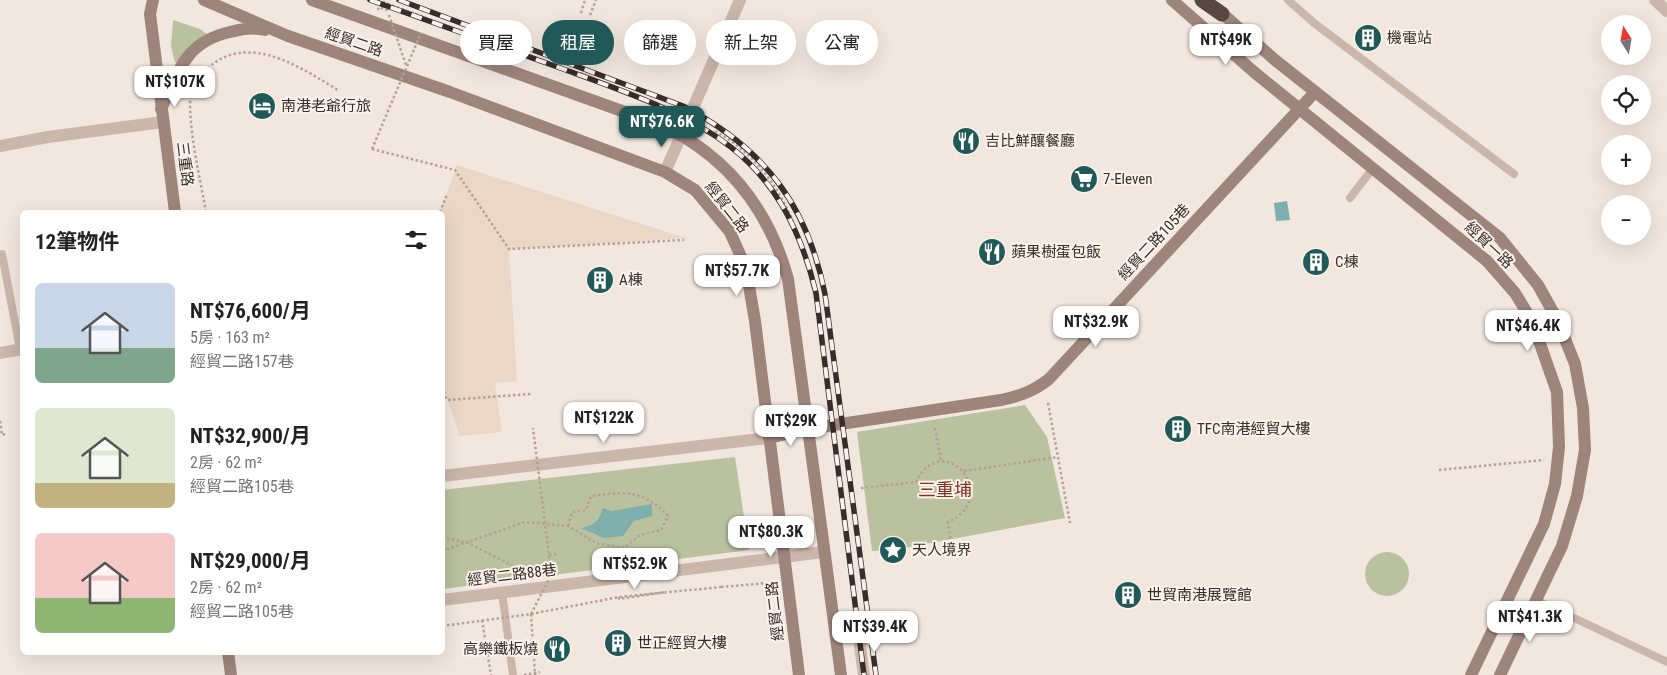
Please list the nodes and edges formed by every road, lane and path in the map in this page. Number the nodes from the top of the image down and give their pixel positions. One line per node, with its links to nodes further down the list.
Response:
1 (153, 0): 23 (street, 三重路)
2 (204, 0): 19 (street, 經貿二路)
3 (312, 0): 27 (street, 經貿二路)
4 (378, 0): 25 (path)
5 (586, 0): 14 (path)
6 (596, 0): 17 (path)
7 (740, 0): 27 (street)
8 (1172, 0): 24 (street, 經貿一路)
9 (1202, 0): 15 (highway)
10 (1210, 0): 15 (street, 經貿一路)
11 (1288, 0): 31 (lane)
12 (1655, 0): 13 (street)
13 (1667, 11)
14 (580, 13)
15 (1222, 14): 22 (street, 經貿一路)
16 (389, 15): 20 (path, bridge)
17 (590, 16)
18 (421, 33): 20 (path, bridge)
19 (288, 36): 23 (street); 30 (street, 經貿二路)
20 (406, 66): 37 (path, bridge)
21 (338, 90): 35 (path)
22 (1315, 92): 24 (street, 經貿二路105巷); 74 (street, 經貿一路)
23 (161, 109): 26 (street, 三重路)
24 (1300, 109): 29 (street, 經貿一路); 48 (street, 經貿二路105巷)
25 (672, 110)
26 (163, 122): 28 (street); 34 (street, 三重路)
27 (683, 135): 30 (street); 48 (street, 經貿二路)
28 (0, 146)
29 (1373, 168): 33 (lane); 90 (street, 經貿一路)
30 (665, 172): 50 (street, 經貿二路)
31 (1514, 174)
32 (447, 194): 36 (path)
33 (1350, 198)
34 (175, 210)
35 (206, 210)
36 (441, 210)
37 (684, 240)
38 (2, 254): 39 (lane)
39 (20, 344)
40 (20, 349): 41 (street)
41 (0, 353)
42 (531, 394): 43 (path)
43 (445, 395)
44 (1048, 403): 51 (path)
45 (0, 421): 49 (path)
46 (533, 428): 66 (path, bridge)
47 (935, 428): 53 (path)
48 (807, 429): 50 (street, 經貿二路105巷); 64 (street, 經貿二路)
49 (5, 434)
50 (769, 438): 56 (street); 67 (street, 經貿二路)
51 (1058, 457): 55 (path); 58 (path)
52 (1544, 460): 54 (path)
53 (941, 462): 55 (path); 57 (path)
54 (1439, 470)
55 (964, 471): 62 (path)
56 (445, 476)
57 (861, 488)
58 (1070, 523)
59 (568, 526): 59 (path); 61 (path)
60 (445, 538): 61 (path)
61 (468, 543): 63 (path); 68 (path)
62 (951, 544)
63 (445, 550)
64 (823, 552): 67 (street, 經貿二路88巷); 88 (street, 經貿二路)
65 (558, 554): 66 (path)
66 (548, 555): 75 (path, bridge)
67 (784, 557): 70 (street, 經貿二路88巷); 87 (street, 經貿二路)
68 (531, 575)
69 (767, 583): 72 (path, bridge)
70 (502, 592): 73 (street, 經貿二路88巷); 85 (lane)
71 (665, 592): 72 (path)
72 (619, 597): 75 (path, bridge)
73 (445, 600)
74 (1536, 600): 80 (lane); 91 (street, 經貿一路)
75 (531, 614): 76 (path, bridge); 82 (path)
76 (482, 620): 77 (path, bridge); 84 (path)
77 (445, 626)
78 (865, 630): 89 (street)
79 (228, 655): 83 (street)
80 (1667, 662)
81 (540, 672): 82 (path)
82 (535, 674): 86 (path)
83 (231, 675)
84 (490, 675)
85 (513, 675)
86 (524, 675)
87 (799, 675)
88 (841, 675)
89 (864, 675)
90 (1471, 675)
91 (1500, 675)

